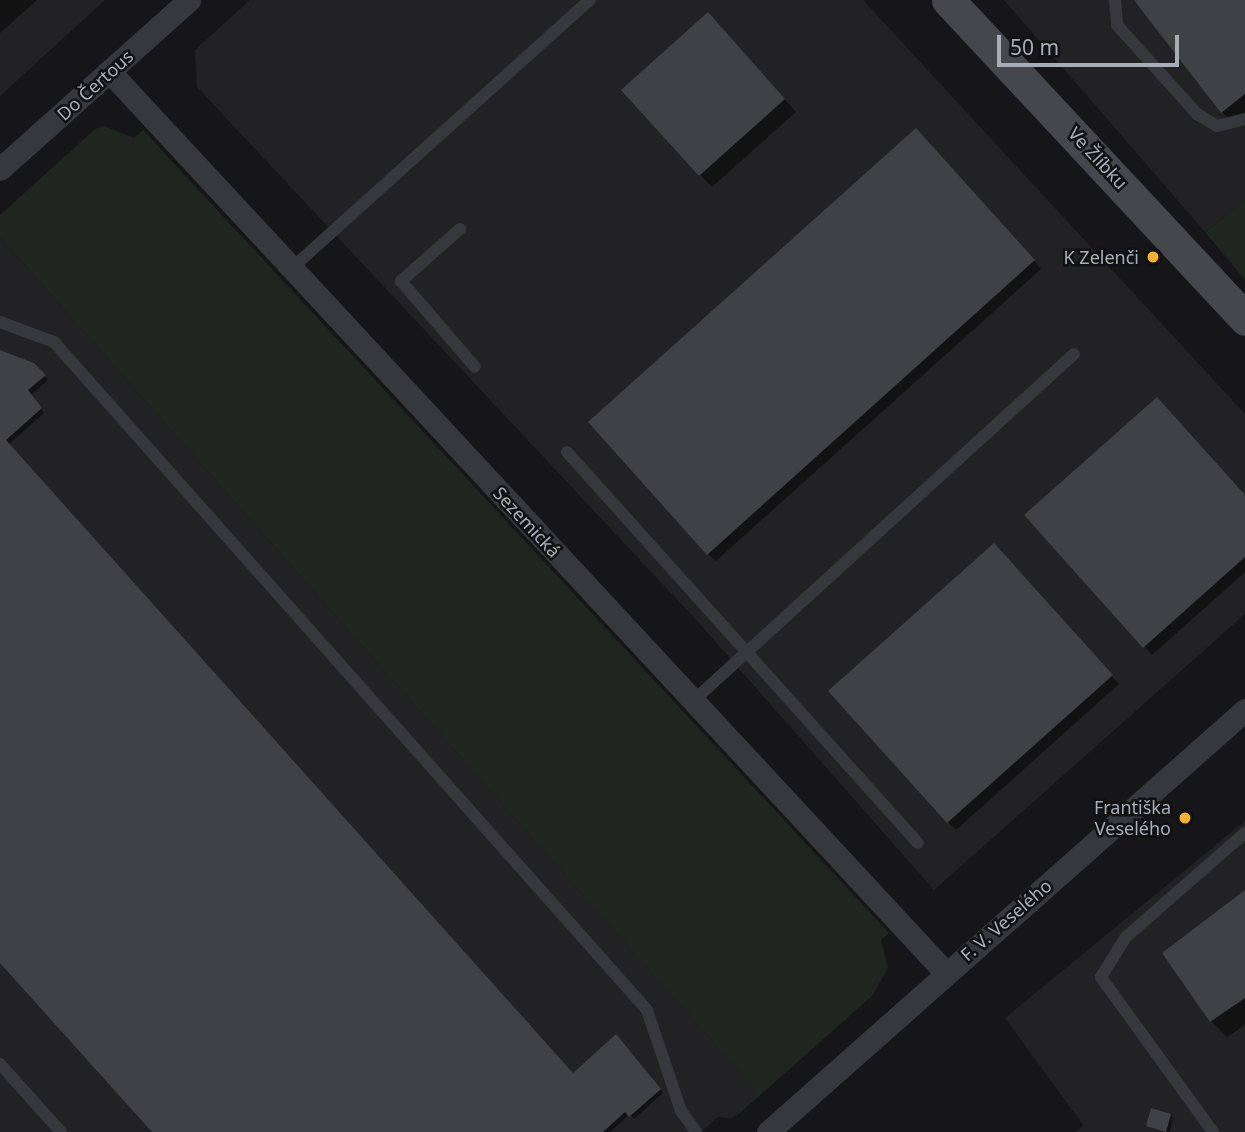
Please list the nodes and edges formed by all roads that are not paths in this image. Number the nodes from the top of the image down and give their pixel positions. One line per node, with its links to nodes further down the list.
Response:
1 (189, 0): 5 (street, Do Čertous)
2 (590, 0): 9 (lane)
3 (948, 0): 10 (street, Ve Žlíbku)
4 (1115, 0): 6 (lane)
5 (109, 71): 7 (street, Do Čertous); 9 (street, Sezemická)
6 (1245, 119)
7 (0, 169)
8 (460, 229): 13 (lane)
9 (292, 268): 16 (street, Sezemická)
10 (1245, 319)
11 (0, 322): 23 (lane)
12 (1074, 354): 15 (lane)
13 (475, 367)
14 (567, 452): 15 (lane)
15 (747, 653): 16 (lane); 19 (lane)
16 (693, 701): 20 (street, Sezemická)
17 (1245, 710): 20 (street, F. V. Veselého)
18 (1245, 833): 25 (lane)
19 (918, 844)
20 (946, 974): 24 (street, F. V. Veselého)
21 (0, 1065): 22 (lane)
22 (61, 1132)
23 (696, 1132)
24 (768, 1132)
25 (1213, 1132)

